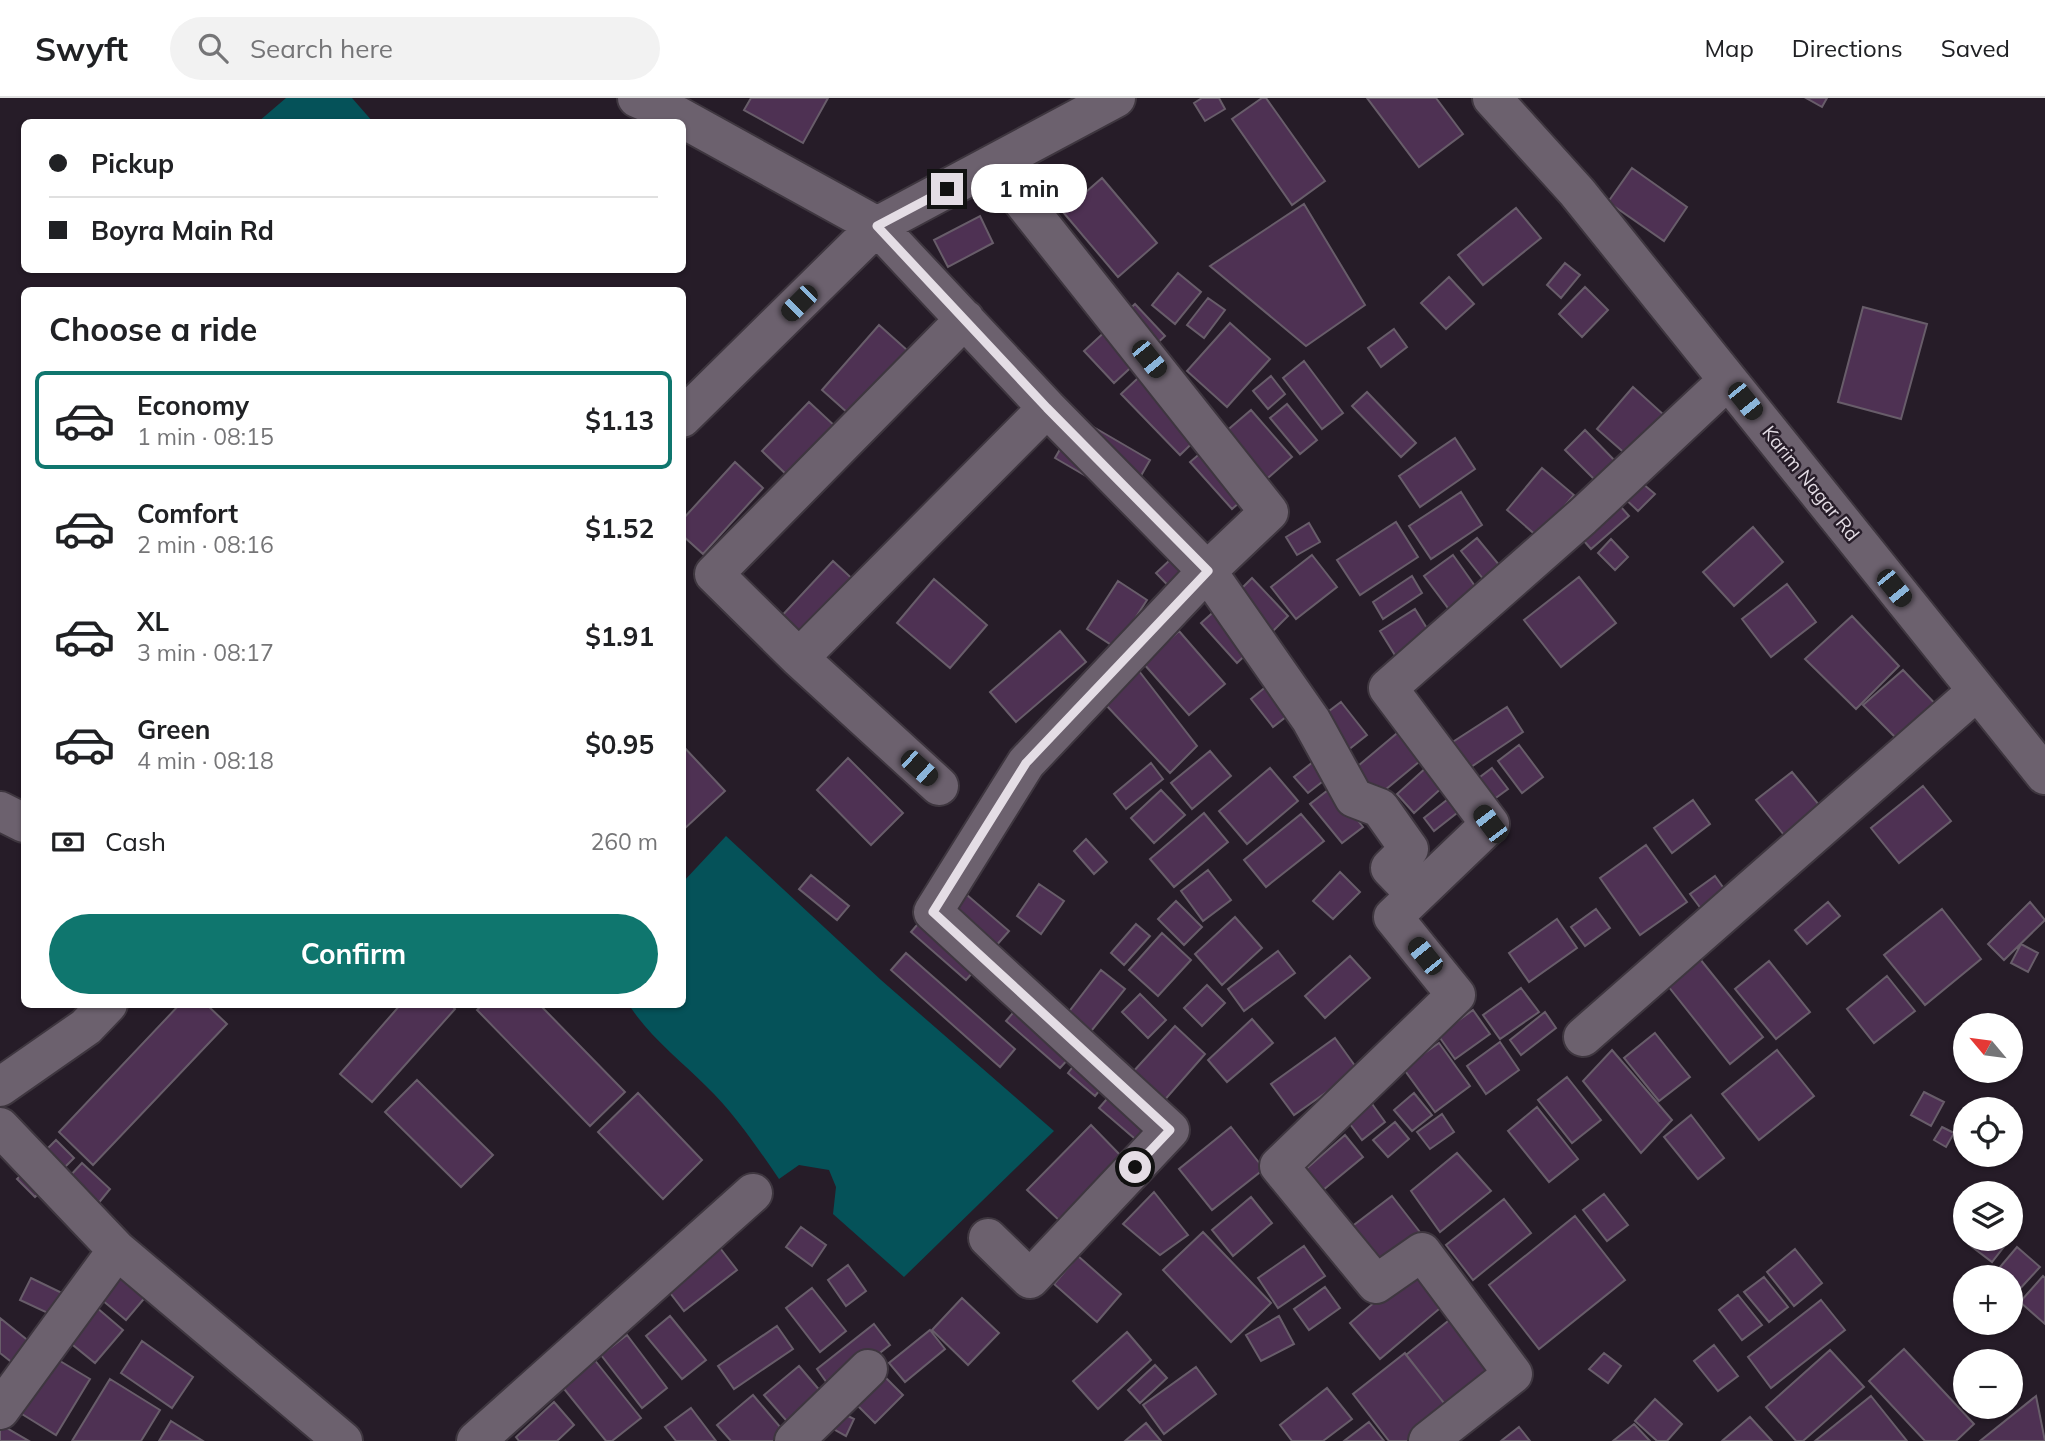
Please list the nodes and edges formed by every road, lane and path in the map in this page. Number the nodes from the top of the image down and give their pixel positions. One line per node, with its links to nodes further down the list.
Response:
1 (637, 98): 4 (street)
2 (1116, 98): 6 (street)
3 (1492, 98): 9 (street, Karim Nagar Rd)
4 (683, 119)
5 (686, 120): 7 (street)
6 (993, 164): 7 (street); 12 (street)
7 (877, 226): 8 (street); 11 (street)
8 (965, 319): 10 (street); 13 (street)
9 (1728, 380): 14 (street, Karim Nagar Rd); 19 (street)
10 (1047, 408): 12 (street); 13 (street)
11 (686, 414)
12 (1208, 571): 19 (street); 25 (street)
13 (799, 658): 16 (street)
14 (1978, 691): 15 (street, Karim Nagar Rd); 21 (street)
15 (2045, 775)
16 (939, 786)
17 (0, 811): 18 (street)
18 (21, 822)
19 (1416, 895): 32 (street)
20 (104, 1008): 22 (street)
21 (1583, 1037)
22 (0, 1087)
23 (0, 1127): 26 (street)
24 (753, 1193): 30 (street)
25 (988, 1238)
26 (117, 1250): 28 (street); 29 (street)
27 (868, 1369): 31 (street)
28 (0, 1410)
29 (343, 1441)
30 (476, 1441)
31 (794, 1441)
32 (1428, 1441)

